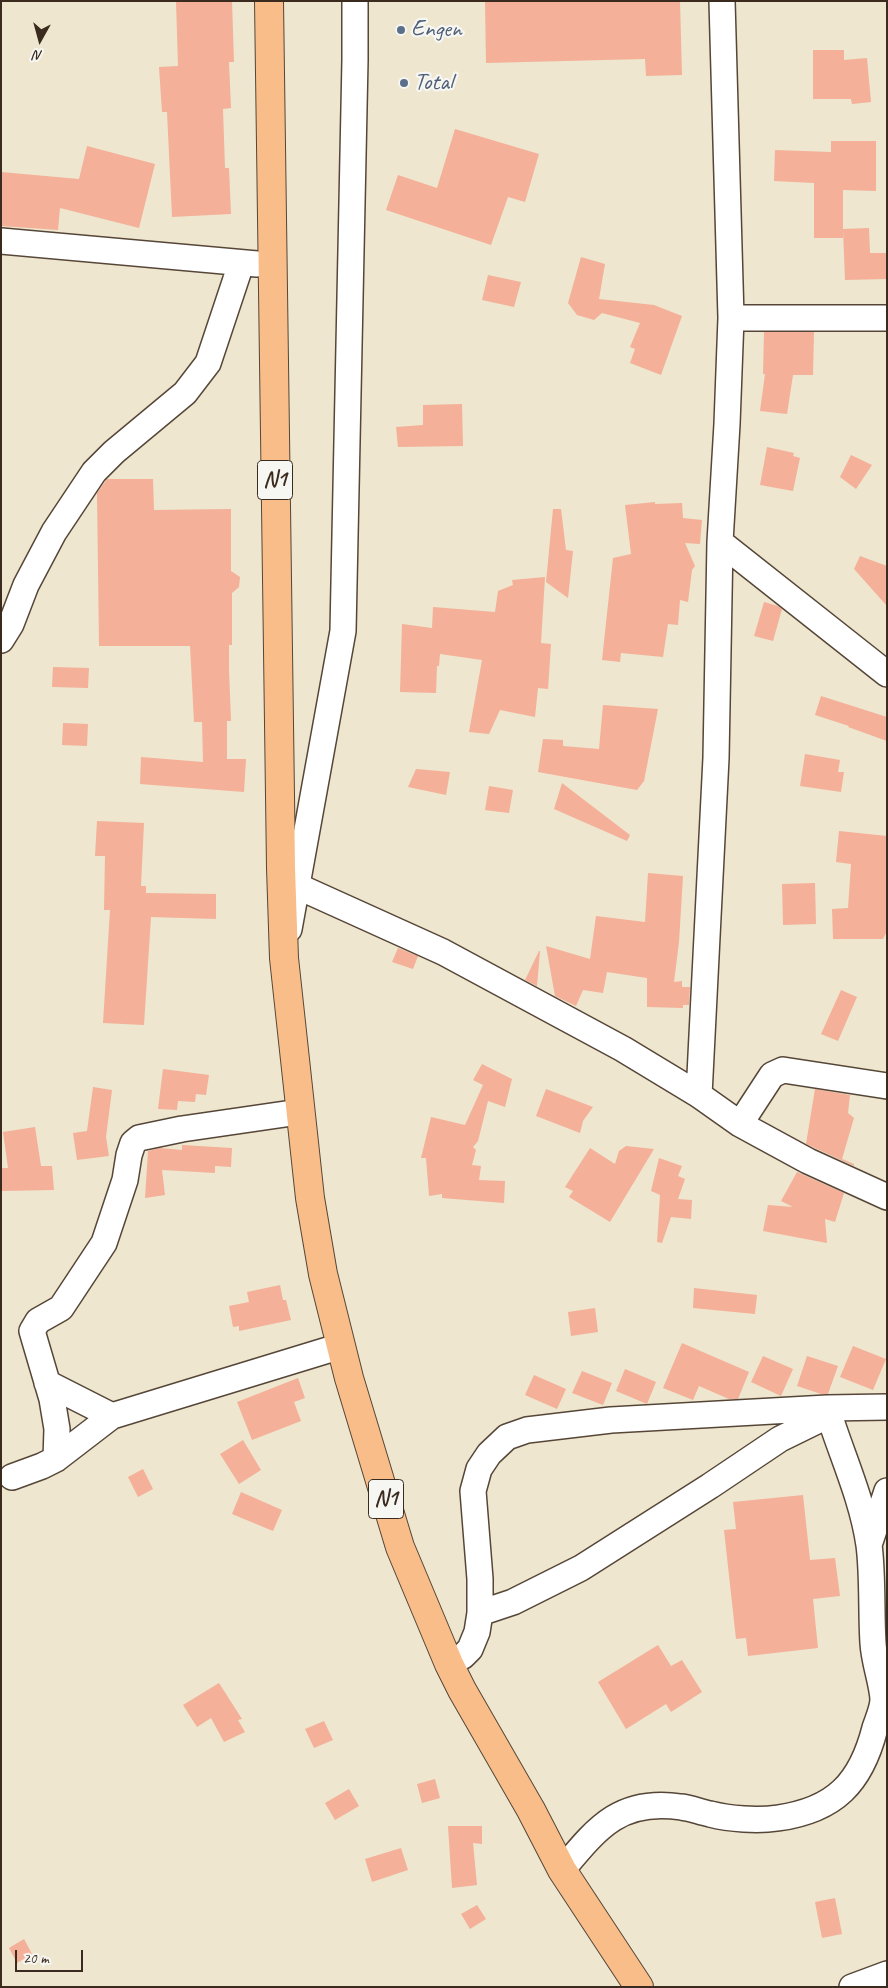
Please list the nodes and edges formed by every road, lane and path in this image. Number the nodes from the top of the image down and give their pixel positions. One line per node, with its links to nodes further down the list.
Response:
1 (269, 1): 6 (highway, N1)
2 (355, 1): 12 (street)
3 (722, 1): 7 (street)
4 (1, 241): 5 (street)
5 (241, 264): 6 (street); 10 (street)
6 (272, 265): 13 (highway, N1)
7 (731, 318): 8 (street); 9 (street)
8 (887, 318)
9 (720, 542): 11 (street); 15 (street)
10 (1, 640)
11 (887, 674)
12 (297, 886): 13 (street); 15 (street)
13 (284, 958): 16 (highway, N1)
14 (887, 1086): 17 (street)
15 (699, 1095): 17 (street)
16 (299, 1112): 19 (highway, N1); 20 (street)
17 (740, 1124): 18 (street)
18 (887, 1197)
19 (341, 1346): 23 (street); 29 (highway, N1)
20 (47, 1383): 23 (street); 24 (street)
21 (887, 1407): 22 (street)
22 (828, 1411): 27 (street); 28 (street); 28 (street)
23 (112, 1416): 24 (street)
24 (56, 1459): 25 (street)
25 (12, 1477)
26 (887, 1491): 27 (street)
27 (869, 1545): 30 (street)
28 (480, 1613): 29 (street)
29 (448, 1664): 30 (highway, N1)
30 (562, 1870): 32 (highway, N1)
31 (887, 1974): 33 (street)
32 (639, 1987)
33 (852, 1987)

